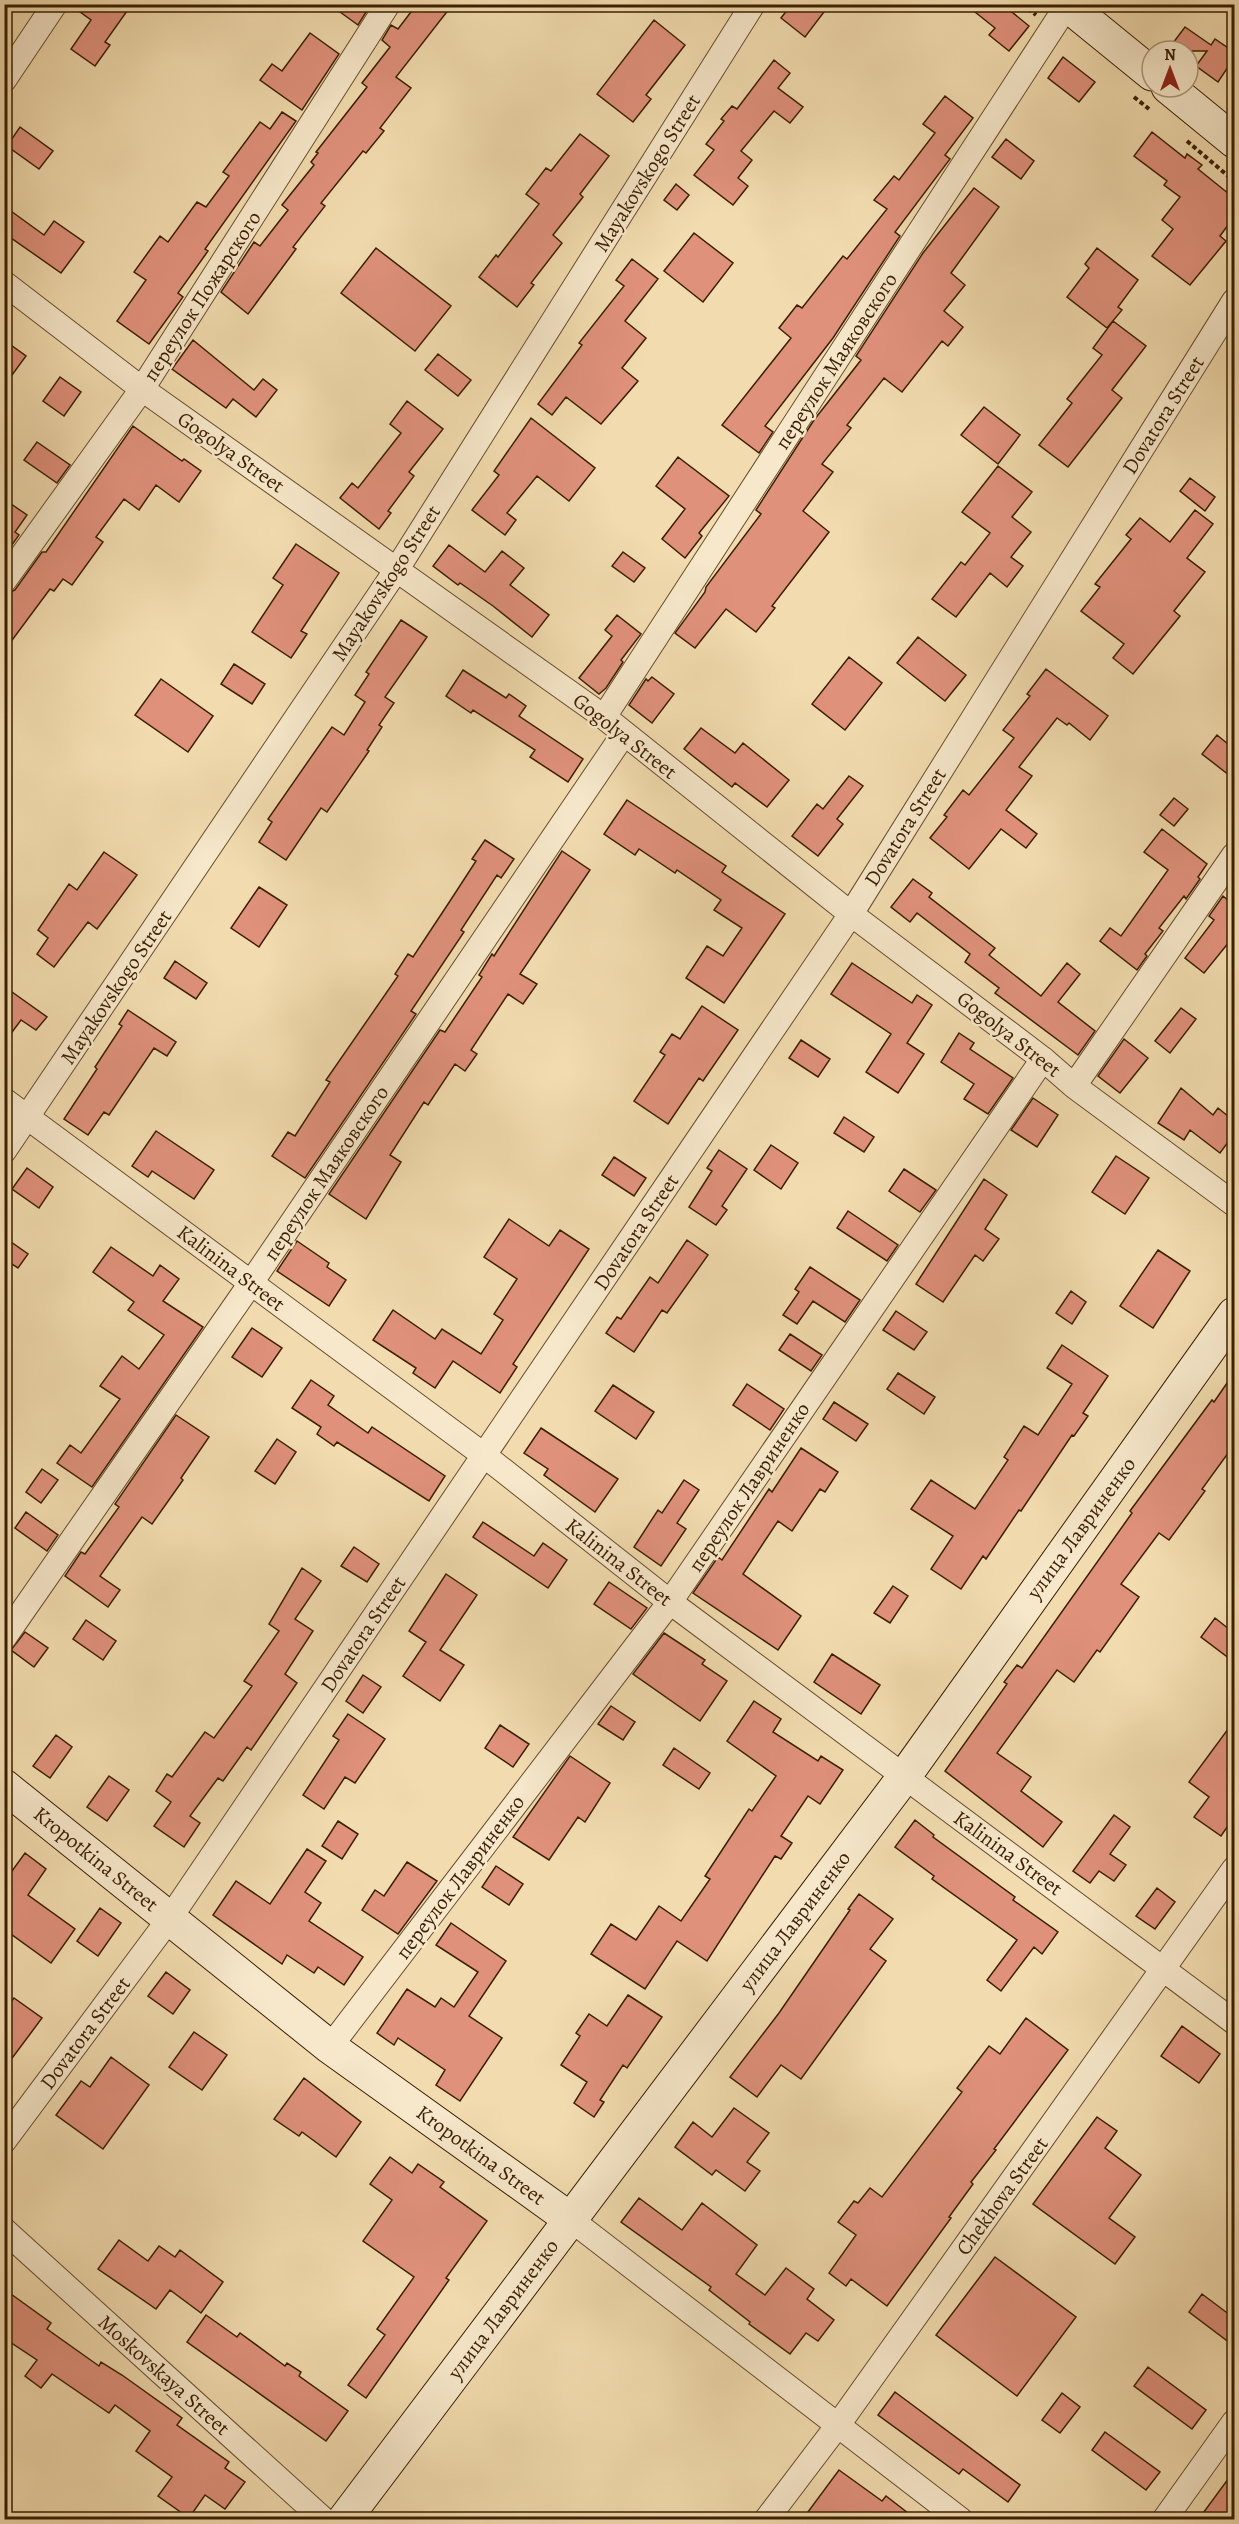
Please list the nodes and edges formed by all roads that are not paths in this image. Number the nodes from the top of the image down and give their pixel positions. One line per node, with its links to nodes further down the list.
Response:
1 (55, 4): 6 (street)
2 (388, 4): 11 (street, переулок Пожарского)
3 (753, 4): 12 (street, Mayakovskogo Street)
4 (1067, 5): 5 (main road); 14 (street, переулок Маяковского)
5 (1140, 64)
6 (4, 80)
7 (1183, 99): 8 (main road)
8 (1234, 141)
9 (4, 283): 11 (street, Gogolya Street)
10 (1234, 301): 17 (street, Dovatora Street)
11 (142, 389): 12 (street, Gogolya Street); 13 (street, переулок Пожарского)
12 (397, 569): 14 (street, Gogolya Street); 21 (street, Mayakovskogo Street)
13 (4, 581)
14 (604, 717): 15 (street, Gogolya Street)
15 (623, 735): 17 (street, Gogolya Street); 24 (street, переулок Маяковского)
16 (1234, 855): 19 (street)
17 (851, 914): 18 (street, Gogolya Street); 26 (street, Dovatora Street)
18 (1043, 1059): 19 (street, Gogolya Street); 27 (street, переулок Лавриненко)
19 (1074, 1086): 23 (street, Gogolya Street)
20 (4, 1100): 21 (street, Kalinina Street)
21 (29, 1118): 22 (street, Mayakovskogo Street); 24 (street, Kalinina Street)
22 (4, 1151)
23 (1234, 1204)
24 (251, 1283): 26 (street, Kalinina Street); 28 (street, переулок Маяковского)
25 (1234, 1314): 29 (main road, улица Лавриненко)
26 (485, 1456): 27 (street, Kalinina Street); 32 (street, Dovatora Street)
27 (670, 1602): 29 (street, Kalinina Street); 35 (street, переулок Лавриненко)
28 (4, 1638)
29 (904, 1777): 33 (street, Kalinina Street); 37 (main road, улица Лавриненко)
30 (4, 1786): 32 (main road, Kropotkina Street)
31 (1234, 1869): 33 (street, Chekhova Street)
32 (170, 1918): 35 (main road, Kropotkina Street); 36 (street, Dovatora Street)
33 (1165, 1968): 34 (street, Kalinina Street); 40 (street, Chekhova Street)
34 (1234, 2022)
35 (330, 2047): 37 (main road, Kropotkina Street)
36 (4, 2141)
37 (570, 2219): 40 (street, Kropotkina Street); 42 (main road, улица Лавриненко)
38 (4, 2230): 41 (street, Moskovskaya Street)
39 (1234, 2422): 45 (street)
40 (838, 2424): 43 (street, Chekhova Street); 44 (street, Kropotkina Street)
41 (324, 2520)
42 (345, 2520)
43 (766, 2520)
44 (962, 2520)
45 (1164, 2520)

